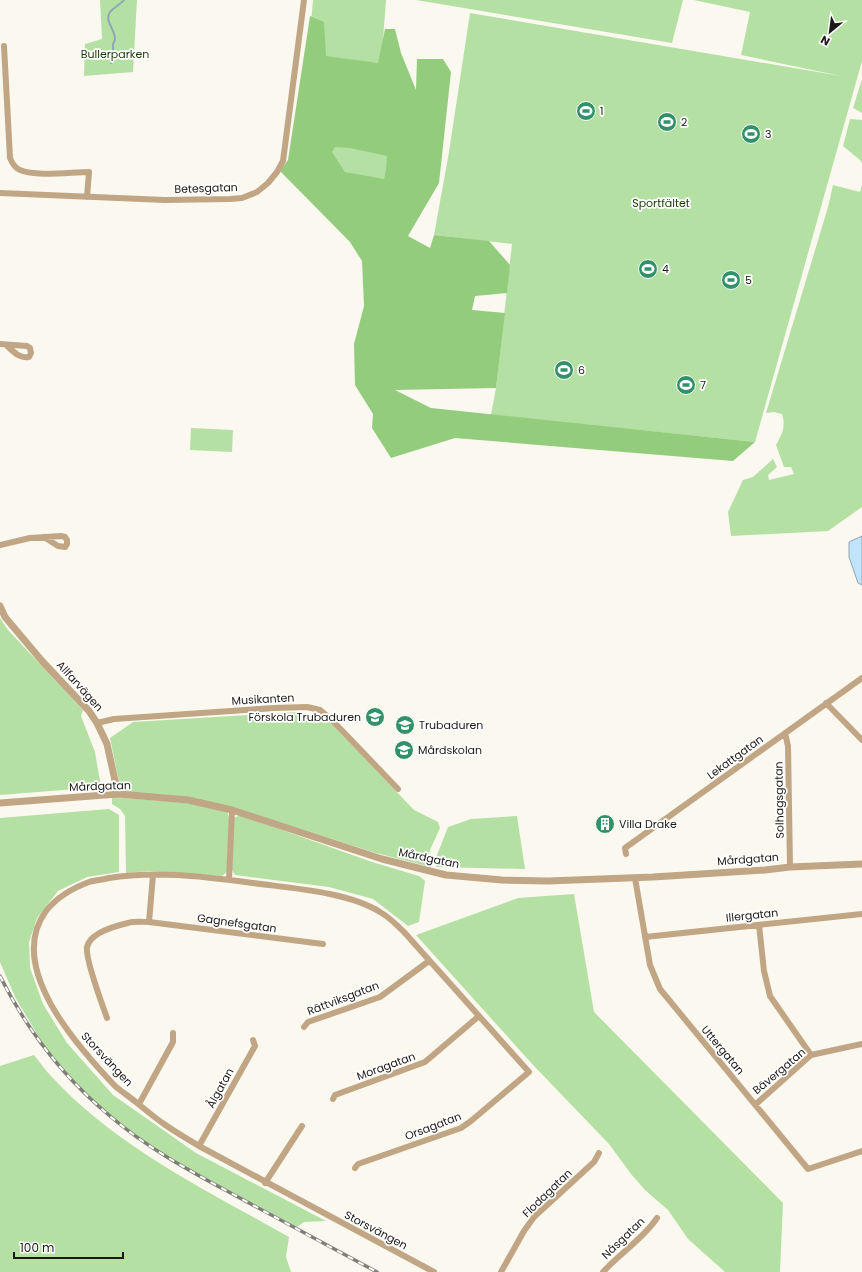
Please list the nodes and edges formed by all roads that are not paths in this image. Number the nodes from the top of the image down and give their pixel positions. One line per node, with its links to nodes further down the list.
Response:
1 (304, 0): 4 (street, Betesgatan)
2 (4, 46): 4 (street)
3 (0, 193): 4 (street, Betesgatan)
4 (87, 198)
5 (44, 538): 6 (street)
6 (0, 546)
7 (0, 606): 10 (street, Allfarvägen)
8 (862, 678): 9 (street, Lekattgatan)
9 (826, 703): 11 (street, Lekattgatan); 12 (street)
10 (97, 723): 13 (street, Musikanten); 14 (street, Allfarvägen)
11 (786, 733): 17 (street, Lekattgatan); 19 (street, Solhagsgatan)
12 (862, 740)
13 (398, 789)
14 (118, 794): 15 (street, Mårdgatan); 16 (street, Mårdgatan)
15 (0, 803)
16 (232, 810): 21 (street, Mårdgatan); 22 (street)
17 (626, 854)
18 (862, 864): 19 (street, Mårdgatan)
19 (790, 867): 21 (street, Mårdgatan)
20 (153, 875): 22 (street, Storsvängen); 24 (street); 40 (street, Storsvängen)
21 (635, 878): 26 (street, Uttergatan)
22 (229, 880): 30 (street, Storsvängen)
23 (862, 914): 25 (street, Illergatan)
24 (149, 922): 27 (street, Gagnefsgatan); 32 (street, Gagnefsgatan)
25 (759, 924): 26 (street, Illergatan); 37 (street)
26 (645, 937): 41 (street, Uttergatan)
27 (304, 942): 28 (street, Gagnefsgatan); 29 (street)
28 (323, 944)
29 (305, 949)
30 (429, 961): 31 (street, Storsvängen); 33 (street, Rättviksgatan)
31 (479, 1016): 38 (street, Storsvängen); 39 (street, Moragatan)
32 (107, 1018)
33 (304, 1027)
34 (173, 1033): 40 (street)
35 (253, 1040): 43 (street, Ålgatan)
36 (862, 1044): 37 (street, Bävergatan)
37 (811, 1055): 41 (street, Bävergatan)
38 (529, 1072): 46 (street, Orsagatan)
39 (333, 1099)
40 (139, 1104): 43 (street, Storsvängen)
41 (756, 1104): 44 (street, Uttergatan)
42 (302, 1126): 47 (street)
43 (199, 1146): 47 (street, Storsvängen)
44 (862, 1150)
45 (599, 1154): 50 (street, Flodagatan)
46 (355, 1168)
47 (265, 1182): 49 (street, Storsvängen)
48 (657, 1218): 51 (street, Nåsgatan)
49 (434, 1272)
50 (502, 1272)
51 (603, 1272)

